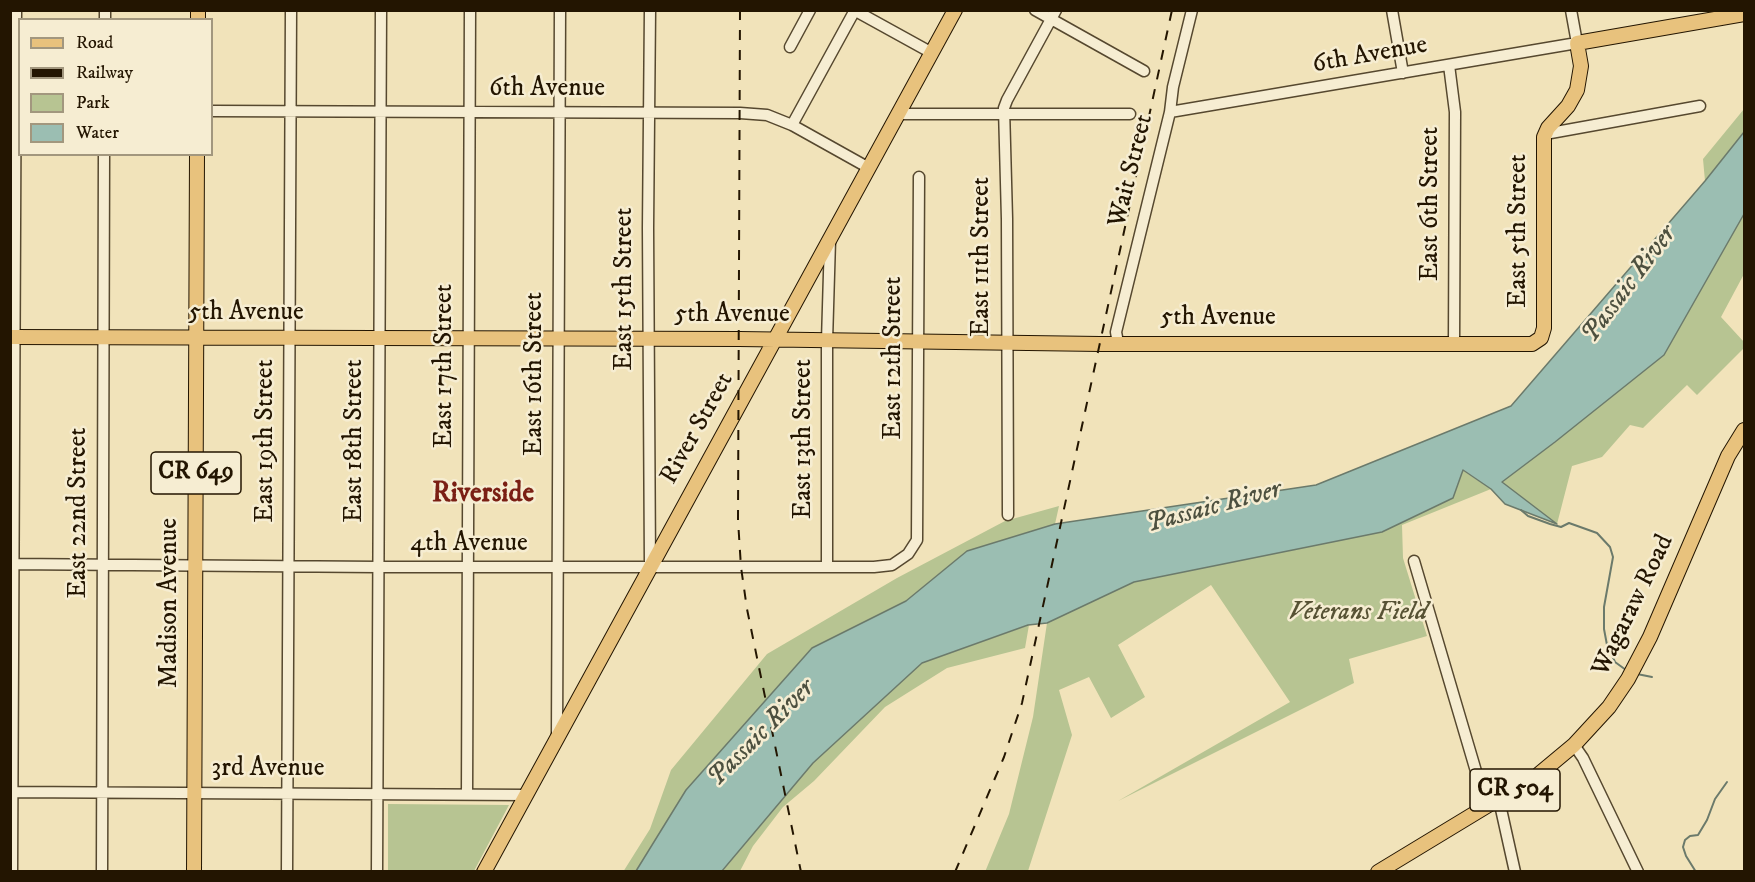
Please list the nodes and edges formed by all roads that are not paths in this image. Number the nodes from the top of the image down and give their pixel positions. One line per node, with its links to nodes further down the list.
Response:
1 (16, 10): 23 (street)
2 (291, 10): 25 (street, East 19th Street)
3 (381, 10): 26 (street, East 18th Street)
4 (470, 10): 27 (street, East 17th Street)
5 (560, 10): 28 (street, East 16th Street)
6 (650, 10): 30 (street, East 15th Street)
7 (810, 10): 17 (street)
8 (955, 10): 18 (main road, River Street)
9 (1035, 10): 15 (street)
10 (1192, 10): 29 (street, Wait Street)
11 (1392, 10): 21 (street)
12 (1570, 10): 16 (street, East 5th Street)
13 (855, 11): 18 (street); 34 (street)
14 (1744, 14): 16 (main road)
15 (1054, 15): 20 (street); 32 (street, East 11th Street)
16 (1577, 43): 19 (street, 6th Avenue); 35 (main road, East 5th Street)
17 (790, 47)
18 (932, 53): 31 (main road, River Street)
19 (1449, 65): 21 (street, 6th Avenue); 54 (street, East 6th Street)
20 (1144, 71)
21 (1403, 73): 29 (street, 6th Avenue)
22 (1700, 106): 35 (street)
23 (15, 110): 41 (street)
24 (213, 111): 25 (street, 6th Avenue)
25 (291, 112): 26 (street, 6th Avenue); 44 (street, East 19th Street)
26 (380, 112): 27 (street, 6th Avenue); 45 (street, East 18th Street)
27 (469, 112): 28 (street, 6th Avenue); 46 (street, East 17th Street)
28 (559, 112): 30 (street, 6th Avenue); 47 (street, East 16th Street)
29 (1170, 112): 53 (street, Wait Street)
30 (650, 113): 34 (street, 6th Avenue); 48 (street, East 15th Street)
31 (899, 114): 32 (street); 38 (main road, River Street)
32 (1004, 114): 33 (street); 52 (street, East 11th Street)
33 (1130, 114)
34 (792, 125): 38 (street, 6th Avenue)
35 (1545, 134): 54 (main road, East 5th Street)
36 (104, 156): 42 (street, East 22nd Street)
37 (197, 156): 43 (main road, Madison Avenue / CR 649)
38 (869, 168): 40 (main road, River Street)
39 (919, 177): 51 (street, East 12th Street)
40 (830, 239): 49 (main road, River Street); 50 (street, East 13th Street)
41 (12, 337): 42 (main road, 5th Avenue); 59 (street)
42 (103, 338): 43 (main road, 5th Avenue); 60 (street, East 22nd Street)
43 (196, 338): 44 (main road, 5th Avenue); 61 (main road, Madison Avenue / CR 649)
44 (289, 339): 45 (main road, 5th Avenue); 62 (street, East 19th Street)
45 (379, 339): 46 (main road, 5th Avenue); 63 (street, East 18th Street)
46 (469, 339): 47 (main road, 5th Avenue); 64 (street, East 17th Street)
47 (559, 340): 48 (main road, 5th Avenue); 65 (street, East 16th Street)
48 (648, 340): 49 (main road, 5th Avenue); 66 (street, East 15th Street)
49 (774, 341): 50 (main road, 5th Avenue); 66 (main road, River Street)
50 (828, 341): 51 (main road, 5th Avenue); 67 (street, East 13th Street)
51 (918, 341): 52 (main road, 5th Avenue); 57 (street, East 12th Street)
52 (1006, 342): 53 (main road, 5th Avenue); 56 (street, East 11th Street)
53 (1118, 342): 54 (main road, 5th Avenue)
54 (1454, 344)
55 (1744, 430): 69 (main road, Wagaraw Road / CR 504)
56 (1008, 515)
57 (917, 540): 67 (street, 4th Avenue)
58 (1414, 561): 77 (street)
59 (12, 564): 60 (street, 4th Avenue); 70 (street)
60 (102, 564): 61 (street, 4th Avenue); 71 (street, East 22nd Street)
61 (196, 565): 62 (street, 4th Avenue); 72 (main road, Madison Avenue / CR 649)
62 (289, 566): 63 (street, 4th Avenue); 73 (street, East 19th Street)
63 (378, 567): 64 (street, 4th Avenue); 74 (street, East 18th Street)
64 (468, 567): 65 (street, 4th Avenue); 75 (street, East 17th Street)
65 (558, 567): 66 (street, 4th Avenue); 68 (street, East 16th Street)
66 (650, 567): 67 (street, 4th Avenue); 68 (main road, River Street)
67 (827, 567)
68 (557, 738): 76 (main road, River Street)
69 (1574, 745): 77 (main road, Wagaraw Road / CR 504); 86 (street)
70 (12, 792): 71 (street, 3rd Avenue); 78 (street)
71 (102, 792): 72 (street, 3rd Avenue); 79 (street, East 22nd Street)
72 (194, 792): 73 (street, 3rd Avenue); 80 (main road, Madison Avenue)
73 (287, 793): 74 (street, 3rd Avenue); 81 (street, East 19th Street)
74 (377, 793): 75 (street, 3rd Avenue); 82 (street, East 18th Street)
75 (467, 794): 76 (street, 3rd Avenue)
76 (526, 795): 83 (main road, River Street)
77 (1494, 803): 84 (main road, Wagaraw Road / CR 504); 85 (street)
78 (12, 872)
79 (102, 872)
80 (194, 872)
81 (287, 872)
82 (377, 872)
83 (484, 872)
84 (1378, 872)
85 (1515, 872)
86 (1638, 872)

